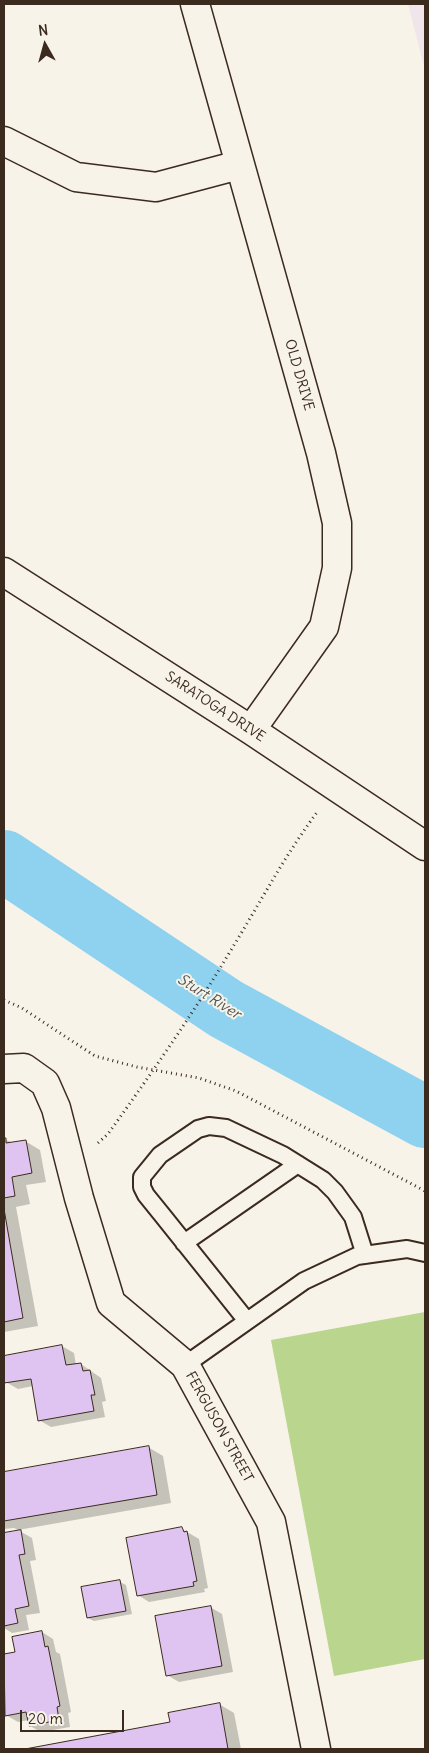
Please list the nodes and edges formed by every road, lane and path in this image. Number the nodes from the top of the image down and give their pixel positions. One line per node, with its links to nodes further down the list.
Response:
1 (195, 4): 3 (street, OLD DRIVE)
2 (4, 141): 3 (street)
3 (239, 165): 5 (street, OLD DRIVE)
4 (4, 572): 5 (street, SARATOGA DRIVE)
5 (251, 730): 6 (street, SARATOGA DRIVE)
6 (333, 784): 7 (street, SARATOGA DRIVE); 10 (path)
7 (425, 846)
8 (4, 1000): 10 (path)
9 (4, 1069): 12 (street, FERGUSON STREET)
10 (153, 1070): 12 (path); 13 (path)
11 (298, 1164): 14 (lane); 14 (lane); 16 (lane)
12 (72, 1166): 18 (street, FERGUSON STREET)
13 (425, 1190)
14 (184, 1243): 17 (lane)
15 (425, 1253): 16 (lane)
16 (365, 1255): 17 (lane)
17 (247, 1321): 18 (lane)
18 (185, 1365): 19 (street, FERGUSON STREET)
19 (316, 1749)

